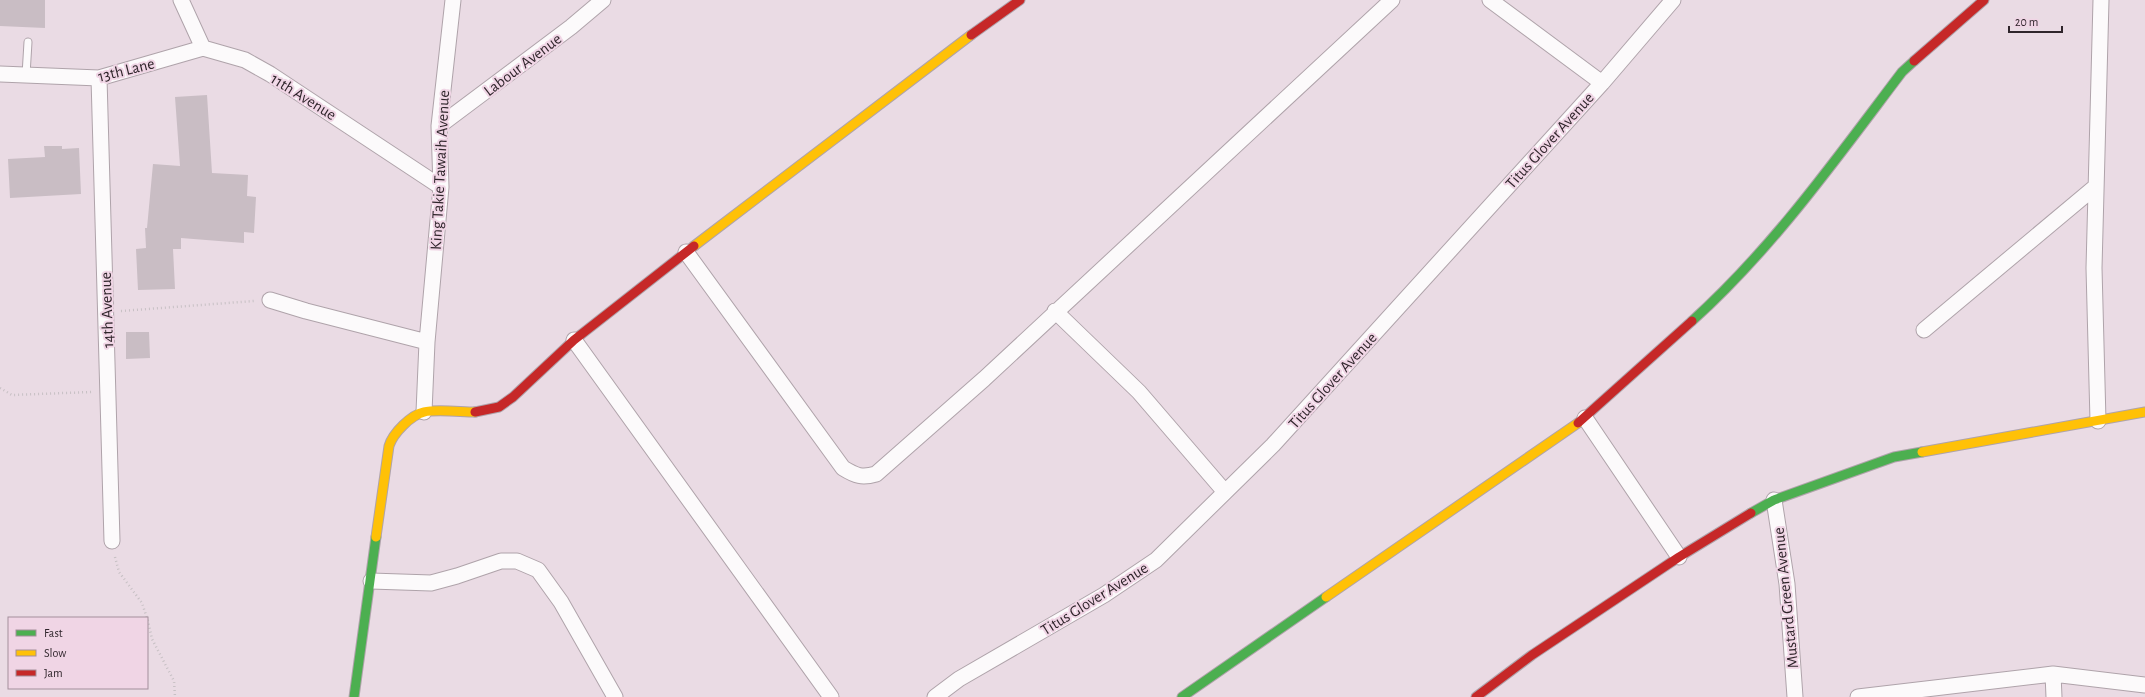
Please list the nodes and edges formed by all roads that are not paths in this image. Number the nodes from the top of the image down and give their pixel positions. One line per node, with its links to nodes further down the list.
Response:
1 (181, 0): 11 (street)
2 (453, 0): 16 (street, King Takie Tawaih Avenue)
3 (603, 0): 16 (street, Labour Avenue)
4 (1020, 0): 19 (street)
5 (1392, 0): 21 (street)
6 (1490, 0): 15 (street)
7 (1673, 0): 15 (street, Titus Glover Avenue)
8 (1984, 0): 27 (street)
9 (2101, 0): 18 (street)
10 (28, 42): 13 (lane)
11 (203, 48): 14 (street, 13th Lane); 17 (street, 11th Avenue)
12 (0, 74): 13 (street, 13th Lane)
13 (26, 75): 14 (street, 13th Lane)
14 (99, 78): 31 (street, 14th Avenue)
15 (1602, 83): 29 (street, Titus Glover Avenue)
16 (439, 126): 17 (street, King Takie Tawaih Avenue)
17 (441, 187): 24 (street, King Takie Tawaih Avenue)
18 (2095, 187): 22 (street); 28 (street)
19 (686, 252): 21 (street); 23 (street)
20 (270, 300): 24 (street)
21 (1055, 311): 29 (street)
22 (1924, 330)
23 (574, 340): 25 (street); 38 (street)
24 (426, 342): 25 (street, King Takie Tawaih Avenue)
25 (424, 412): 33 (street)
26 (2145, 412): 28 (street)
27 (1585, 418): 32 (street); 40 (street)
28 (2098, 421): 30 (street)
29 (1225, 492): 39 (street, Titus Glover Avenue)
30 (1774, 500): 32 (street); 42 (street, Mustard Green Avenue)
31 (112, 541)
32 (1679, 557): 41 (street)
33 (371, 582): 36 (street); 37 (street)
34 (2054, 674): 35 (street); 43 (street); 44 (street)
35 (2145, 685)
36 (354, 697)
37 (615, 697)
38 (831, 697)
39 (935, 697)
40 (1182, 697)
41 (1476, 697)
42 (1795, 697)
43 (1858, 697)
44 (2054, 697)

